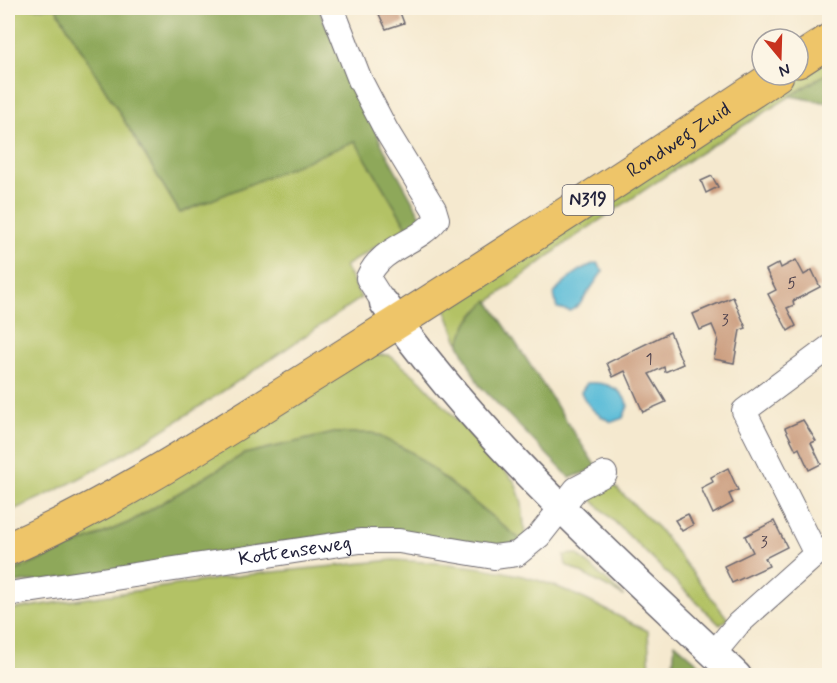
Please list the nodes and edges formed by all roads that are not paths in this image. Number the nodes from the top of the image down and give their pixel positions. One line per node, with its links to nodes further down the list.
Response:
1 (333, 8): 8 (street)
2 (830, 23): 3 (main road)
3 (810, 36)
4 (830, 40): 5 (main road)
5 (810, 53)
6 (750, 74): 8 (main road, Rondweg Zuid / N319)
7 (759, 87): 8 (main road, Rondweg Zuid / N319)
8 (390, 313): 11 (street); 12 (main road, N319); 13 (main road, N319)
9 (830, 347): 14 (street)
10 (605, 474): 11 (street, Kottenseweg)
11 (560, 505): 15 (street, Kottenseweg); 16 (street)
12 (8, 524)
13 (8, 549)
14 (823, 551): 16 (street)
15 (8, 594)
16 (714, 653): 17 (street)
17 (737, 675)

